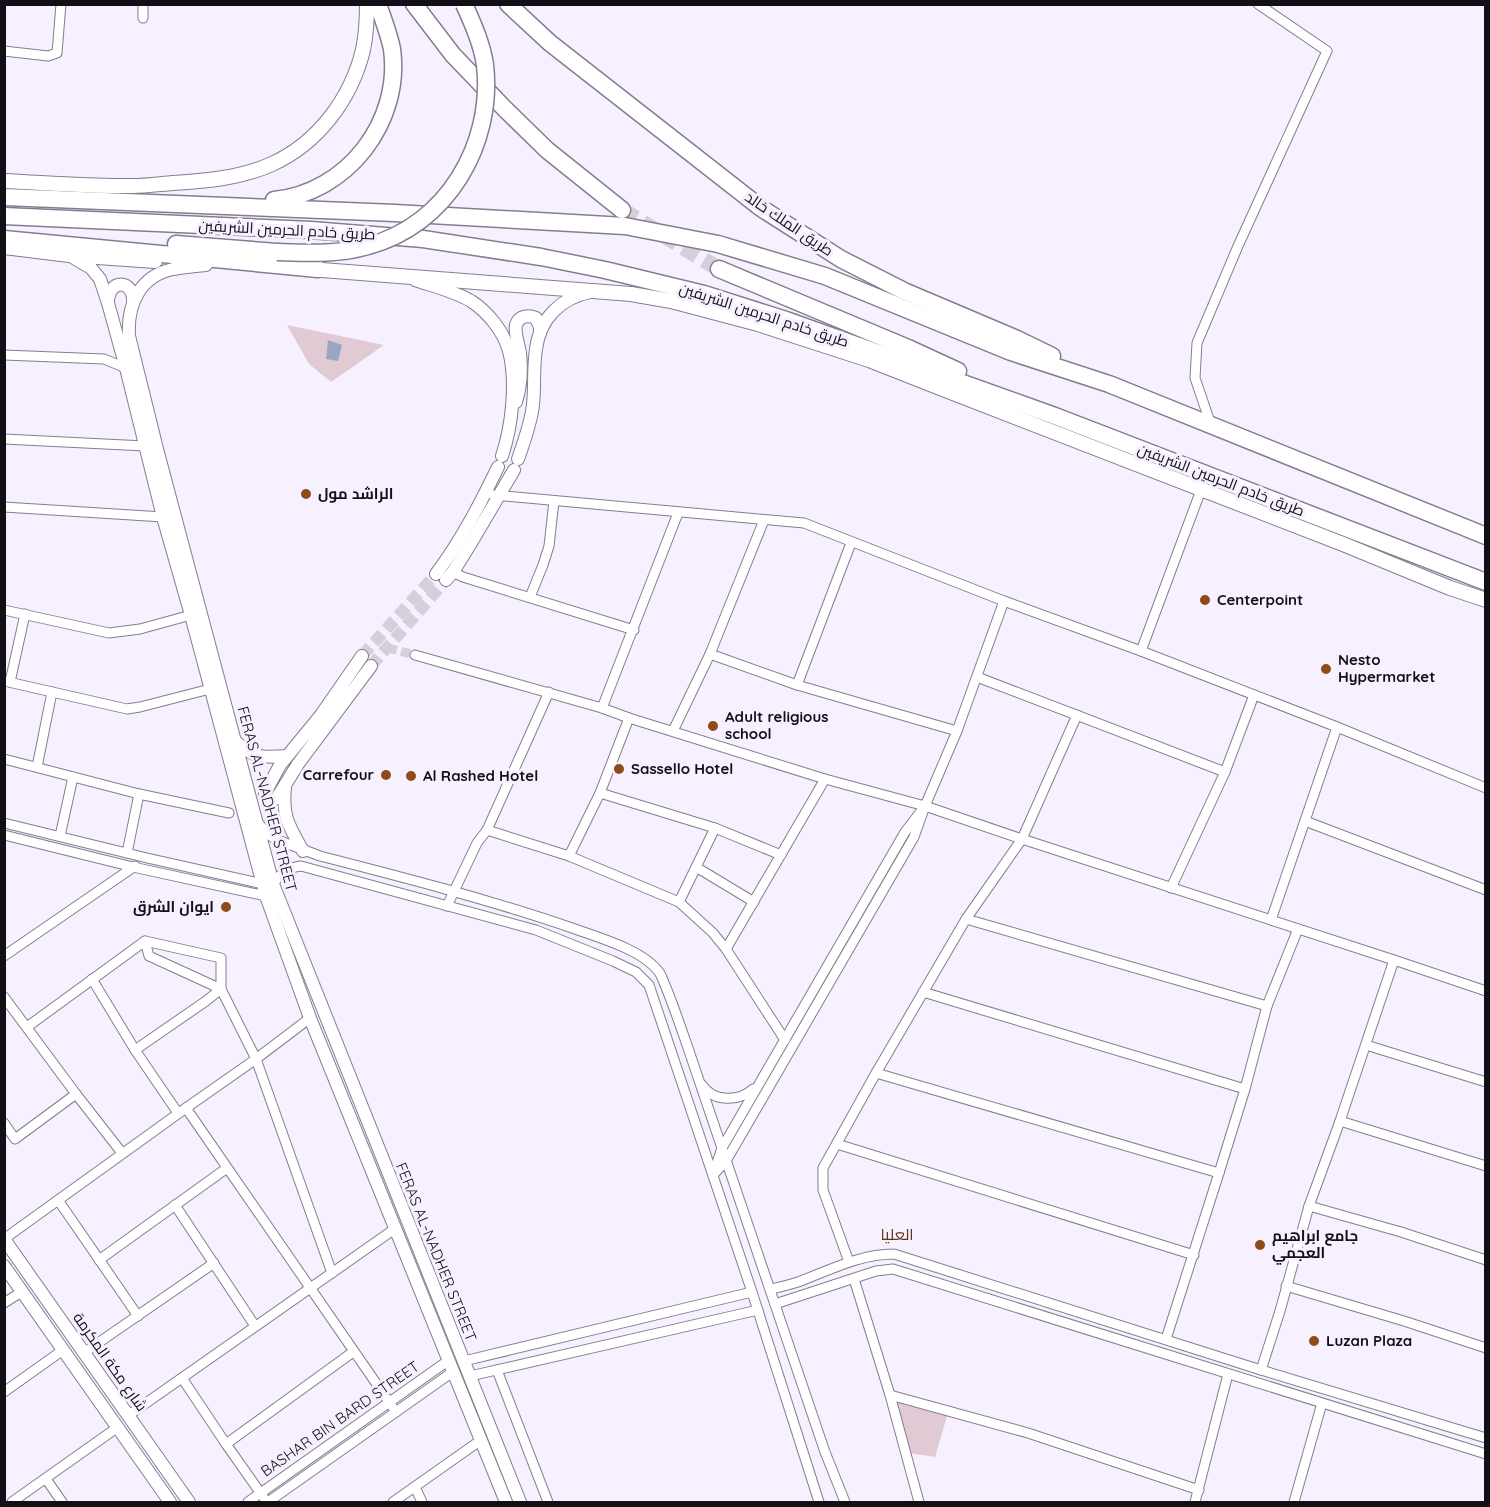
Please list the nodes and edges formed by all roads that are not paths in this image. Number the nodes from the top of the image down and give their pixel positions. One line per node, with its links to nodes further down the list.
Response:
1 (61, 4): 10 (street)
2 (143, 4): 9 (street)
3 (367, 4): 11 (main road)
4 (378, 4): 13 (highway)
5 (414, 4): 14 (highway)
6 (464, 4): 16 (highway, bridge)
7 (508, 4): 30 (highway, طريق الملك خالد)
8 (1258, 4): 33 (street)
9 (143, 18)
10 (4, 51)
11 (4, 181)
12 (4, 197): 13 (highway, طريق خادم الحرمين الشريفين)
13 (190, 205): 30 (highway, طريق خادم الحرمين الشريفين)
14 (622, 210)
15 (4, 216): 31 (highway, طريق خادم الحرمين الشريفين)
16 (4, 229)
17 (4, 239): 21 (highway)
18 (4, 247): 19 (main road)
19 (69, 255): 20 (main road); 26 (street, FERAS AL-NADHER STREET)
20 (206, 265): 21 (main road); 25 (street)
21 (318, 269): 23 (main road)
22 (719, 270): 31 (highway)
23 (405, 277): 24 (main road); 32 (street)
24 (596, 291): 27 (street); 36 (main road)
25 (133, 302): 26 (street); 73 (street, FERAS AL-NADHER STREET)
26 (108, 303): 29 (street, FERAS AL-NADHER STREET)
27 (540, 333): 32 (street); 38 (street)
28 (4, 355): 29 (street)
29 (126, 368): 35 (street, FERAS AL-NADHER STREET)
30 (1109, 384): 33 (highway, طريق خادم الحرمين الشريفين)
31 (1055, 416): 47 (highway, طريق خادم الحرمين الشريفين)
32 (511, 418): 37 (street)
33 (1211, 425): 44 (highway, طريق خادم الحرمين الشريفين)
34 (4, 438): 35 (street)
35 (145, 446): 42 (street, FERAS AL-NADHER STREET)
36 (1201, 490): 49 (main road); 55 (street)
37 (485, 494): 38 (street); 46 (street)
38 (499, 496): 39 (street); 46 (street)
39 (554, 501): 41 (street); 48 (street)
40 (4, 507): 42 (street)
41 (678, 513): 43 (street); 54 (street)
42 (163, 517): 53 (street, FERAS AL-NADHER STREET)
43 (764, 520): 45 (street); 56 (street)
44 (1485, 536)
45 (851, 543): 50 (street); 62 (street)
46 (445, 576): 48 (street)
47 (1485, 582)
48 (530, 597): 54 (street)
49 (1485, 600)
50 (1004, 601): 55 (street); 60 (street)
51 (4, 610): 52 (street)
52 (25, 614): 53 (street); 61 (street)
53 (191, 615): 63 (street, FERAS AL-NADHER STREET)
54 (634, 630): 67 (street)
55 (1141, 651): 66 (street)
56 (710, 654): 62 (street); 71 (street)
57 (415, 655): 65 (street)
58 (362, 656): 74 (street)
59 (371, 666): 80 (street)
60 (977, 677): 68 (street); 72 (street)
61 (7, 682): 64 (street)
62 (797, 685): 72 (street)
63 (210, 689): 64 (street); 101 (street, FERAS AL-NADHER STREET)
64 (52, 692): 76 (street)
65 (549, 692): 67 (street); 90 (street)
66 (1254, 695): 70 (street); 77 (street)
67 (602, 708): 69 (street)
68 (1077, 715): 77 (street); 93 (street)
69 (629, 718): 71 (street); 82 (street)
70 (1337, 727): 81 (street); 87 (street)
71 (673, 731): 79 (street)
72 (957, 731): 84 (street)
73 (236, 741): 74 (street); 86 (street, FERAS AL-NADHER STREET)
74 (287, 756): 80 (street)
75 (4, 759): 76 (street)
76 (37, 767): 78 (street)
77 (1225, 772): 102 (street)
78 (73, 777): 83 (street); 92 (street)
79 (825, 779): 84 (street); 96 (street)
80 (285, 787): 94 (street)
81 (1485, 788)
82 (600, 793): 89 (street); 97 (street)
83 (139, 794): 85 (street); 95 (street)
84 (925, 806): 93 (street); 124 (street); 140 (street)
85 (229, 813)
86 (257, 821): 94 (street); 101 (street, FERAS AL-NADHER STREET)
87 (1305, 821): 104 (street); 109 (street)
88 (4, 823): 92 (street)
89 (715, 828): 96 (street); 100 (street)
90 (487, 830): 97 (street); 103 (street)
91 (4, 835): 99 (street)
92 (60, 836): 95 (street)
93 (1022, 839): 102 (street); 108 (street)
94 (303, 850): 103 (street)
95 (127, 853): 98 (street)
96 (781, 855): 106 (street)
97 (569, 856): 105 (street)
98 (147, 858): 99 (street); 101 (street)
99 (133, 867): 101 (street); 113 (street)
100 (696, 867): 105 (street); 106 (street)
101 (267, 888): 107 (street); 122 (street, FERAS AL-NADHER STREET); 173 (street, FERAS AL-NADHER STREET)
102 (1171, 888): 109 (street)
103 (454, 890): 107 (street); 129 (street)
104 (1485, 890)
105 (679, 902): 112 (street)
106 (754, 902): 112 (street)
107 (447, 906): 144 (street)
108 (966, 919): 118 (street); 121 (street)
109 (1271, 920): 110 (street)
110 (1298, 929): 114 (street); 121 (street)
111 (145, 940): 115 (street); 116 (street); 116 (street)
112 (726, 949): 124 (street)
113 (4, 956)
114 (1394, 960): 117 (street); 125 (street)
115 (92, 979): 119 (street); 123 (street); 126 (street)
116 (221, 989): 126 (street); 127 (street)
117 (1485, 991)
118 (923, 992): 128 (street); 132 (street)
119 (89, 994)
120 (4, 997): 123 (street)
121 (1267, 1006): 132 (street)
122 (310, 1018): 127 (street); 148 (street, FERAS AL-NADHER STREET)
123 (27, 1027): 133 (street)
124 (785, 1040): 131 (street)
125 (1366, 1045): 130 (street); 135 (street)
126 (135, 1050): 134 (street)
127 (256, 1059): 134 (street); 156 (street)
128 (876, 1073): 137 (street); 143 (street)
129 (699, 1080): 131 (street); 138 (street)
130 (1485, 1082)
131 (759, 1084): 138 (street)
132 (1245, 1089): 143 (street)
133 (76, 1094): 136 (street); 139 (street)
134 (182, 1110): 139 (street); 142 (street)
135 (1341, 1121): 141 (street); 147 (street)
136 (4, 1123)
137 (837, 1144): 150 (street); 153 (street)
138 (722, 1148): 140 (street); 144 (street)
139 (122, 1153): 145 (street)
140 (726, 1161): 144 (street); 160 (street)
141 (1485, 1166)
142 (228, 1168): 146 (street); 159 (street)
143 (1219, 1173): 150 (street)
144 (713, 1175): 162 (street)
145 (58, 1200): 149 (street); 151 (street)
146 (175, 1205): 151 (street); 154 (street)
147 (1309, 1206): 152 (street); 158 (street)
148 (396, 1228): 156 (street); 174 (street, FERAS AL-NADHER STREET)
149 (4, 1239): 172 (street, شارع مكة المكرمة)
150 (1194, 1255): 168 (street)
151 (99, 1260): 166 (street)
152 (1485, 1260)
153 (849, 1262): 160 (street); 168 (street)
154 (214, 1263): 166 (street); 167 (street)
155 (4, 1266): 161 (street, شارع مكة المكرمة)
156 (332, 1273): 159 (street)
157 (854, 1279): 164 (street); 177 (street); 181 (street)
158 (1286, 1286): 169 (street); 176 (street)
159 (310, 1288): 167 (street); 171 (street)
160 (771, 1289): 164 (street)
161 (23, 1291): 163 (street); 170 (street, شارع مكة المكرمة)
162 (752, 1292): 165 (street); 173 (street)
163 (4, 1303)
164 (775, 1304): 207 (street)
165 (758, 1310): 175 (street); 206 (street)
166 (138, 1316): 172 (street)
167 (255, 1326): 179 (street)
168 (1166, 1339): 176 (street)
169 (1485, 1348)
170 (63, 1350): 180 (street); 186 (street, شارع مكة المكرمة)
171 (353, 1352): 182 (street); 189 (street)
172 (86, 1353): 185 (street, شارع مكة المكرمة)
173 (464, 1361): 178 (street, FERAS AL-NADHER STREET)
174 (452, 1366): 182 (street, BASHAR BIN BARD STREET); 184 (street, BASHAR BIN BARD STREET); 188 (street, FERAS AL-NADHER STREET)
175 (497, 1370): 178 (street); 205 (street)
176 (1261, 1370): 187 (street)
177 (1228, 1374): 183 (street); 193 (street)
178 (470, 1376): 204 (street, FERAS AL-NADHER STREET)
179 (182, 1378): 185 (street); 189 (street)
180 (4, 1392)
181 (890, 1395): 193 (street); 208 (street)
182 (390, 1403): 184 (street); 194 (street, BASHAR BIN BARD STREET)
183 (1322, 1403): 190 (street); 210 (street)
184 (396, 1412): 200 (street, BASHAR BIN BARD STREET)
185 (129, 1415): 198 (street, شارع مكة المكرمة)
186 (118, 1427): 191 (street); 197 (street, شارع مكة المكرمة)
187 (1485, 1438)
188 (481, 1440): 192 (street); 203 (street, FERAS AL-NADHER STREET)
189 (226, 1444): 194 (street)
190 (1485, 1454)
191 (46, 1479): 195 (street); 196 (street)
192 (416, 1487): 201 (street); 202 (street)
193 (1199, 1490): 209 (street)
194 (261, 1494): 199 (street, BASHAR BIN BARD STREET); 200 (street)
195 (12, 1503)
196 (62, 1503)
197 (170, 1503)
198 (189, 1503)
199 (248, 1503)
200 (268, 1503)
201 (393, 1503)
202 (422, 1503)
203 (506, 1503)
204 (520, 1503)
205 (548, 1503)
206 (819, 1503)
207 (845, 1503)
208 (919, 1503)
209 (1195, 1503)
210 (1294, 1503)

